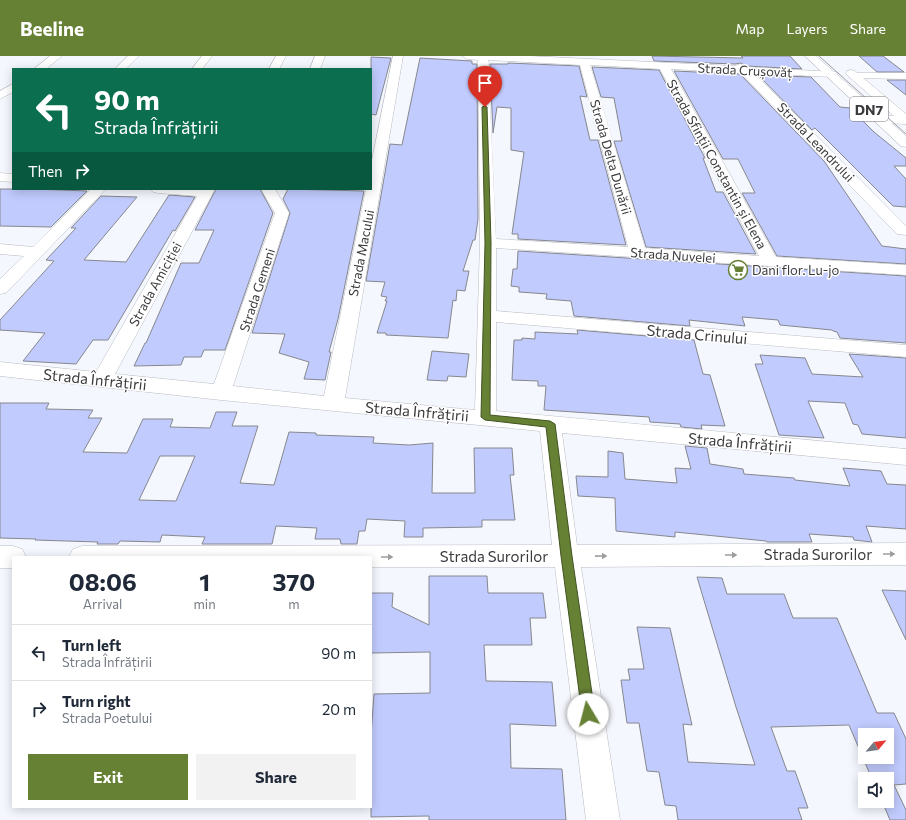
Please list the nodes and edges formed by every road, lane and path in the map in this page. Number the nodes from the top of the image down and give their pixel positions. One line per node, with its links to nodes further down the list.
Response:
1 (57, 56): 16 (street)
2 (134, 56): 17 (street)
3 (207, 56): 18 (street)
4 (281, 56): 19 (street)
5 (320, 56): 20 (street)
6 (398, 56): 47 (street, Strada Macului)
7 (467, 56): 9 (street, Strada Crușovăț)
8 (810, 56): 22 (street, DN7)
9 (483, 57): 10 (street, Strada Crușovăț); 35 (street)
10 (537, 58): 13 (street, Strada Crușovăț)
11 (638, 60): 13 (street, Strada Crușovăț); 14 (street, Strada Crușovăț)
12 (732, 61): 21 (street, Strada Leandrului)
13 (584, 62): 38 (street, Strada Delta Dunării)
14 (664, 66): 21 (street, Strada Crușovăț); 39 (street, Strada Sfinții Constantin și Elena)
15 (844, 66): 23 (street, DN7)
16 (40, 68)
17 (121, 68)
18 (198, 68)
19 (275, 68)
20 (315, 68)
21 (743, 70): 22 (street, Strada Crușovăț); 34 (street, Strada Leandrului)
22 (832, 74): 27 (street, DN7)
23 (855, 76): 24 (street); 28 (street, DN7)
24 (904, 76)
25 (12, 88): 26 (street)
26 (0, 96)
27 (881, 120): 28 (street); 29 (street, DN7)
28 (906, 120)
29 (906, 143)
30 (98, 190): 37 (street)
31 (182, 190): 33 (street)
32 (269, 190): 46 (street, Strada Gemeni)
33 (207, 191): 45 (street, Strada Amiciției)
34 (902, 231)
35 (488, 243): 38 (street, Strada Nuvelei); 42 (street)
36 (0, 249): 37 (street)
37 (36, 252): 41 (street)
38 (638, 252): 39 (street, Strada Nuvelei)
39 (770, 261): 40 (street, Strada Nuvelei)
40 (906, 270)
41 (0, 289)
42 (487, 316): 43 (street, Strada Crinului); 48 (street)
43 (906, 352)
44 (0, 369): 45 (street, Strada Înfrățirii)
45 (102, 379): 46 (street, Strada Înfrățirii)
46 (222, 393): 47 (street, Strada Înfrățirii)
47 (333, 404): 48 (street, Strada Înfrățirii)
48 (485, 417): 49 (street, Strada Înfrățirii)
49 (550, 424): 50 (street, Strada Înfrățirii); 53 (street)
50 (906, 457)
51 (906, 554): 53 (street, Strada Surorilor, one-way to 51)
52 (372, 556): 53 (street, Strada Surorilor, one-way to 53)
53 (566, 556): 56 (street)
54 (0, 557): 55 (street)
55 (12, 557)
56 (603, 820)

